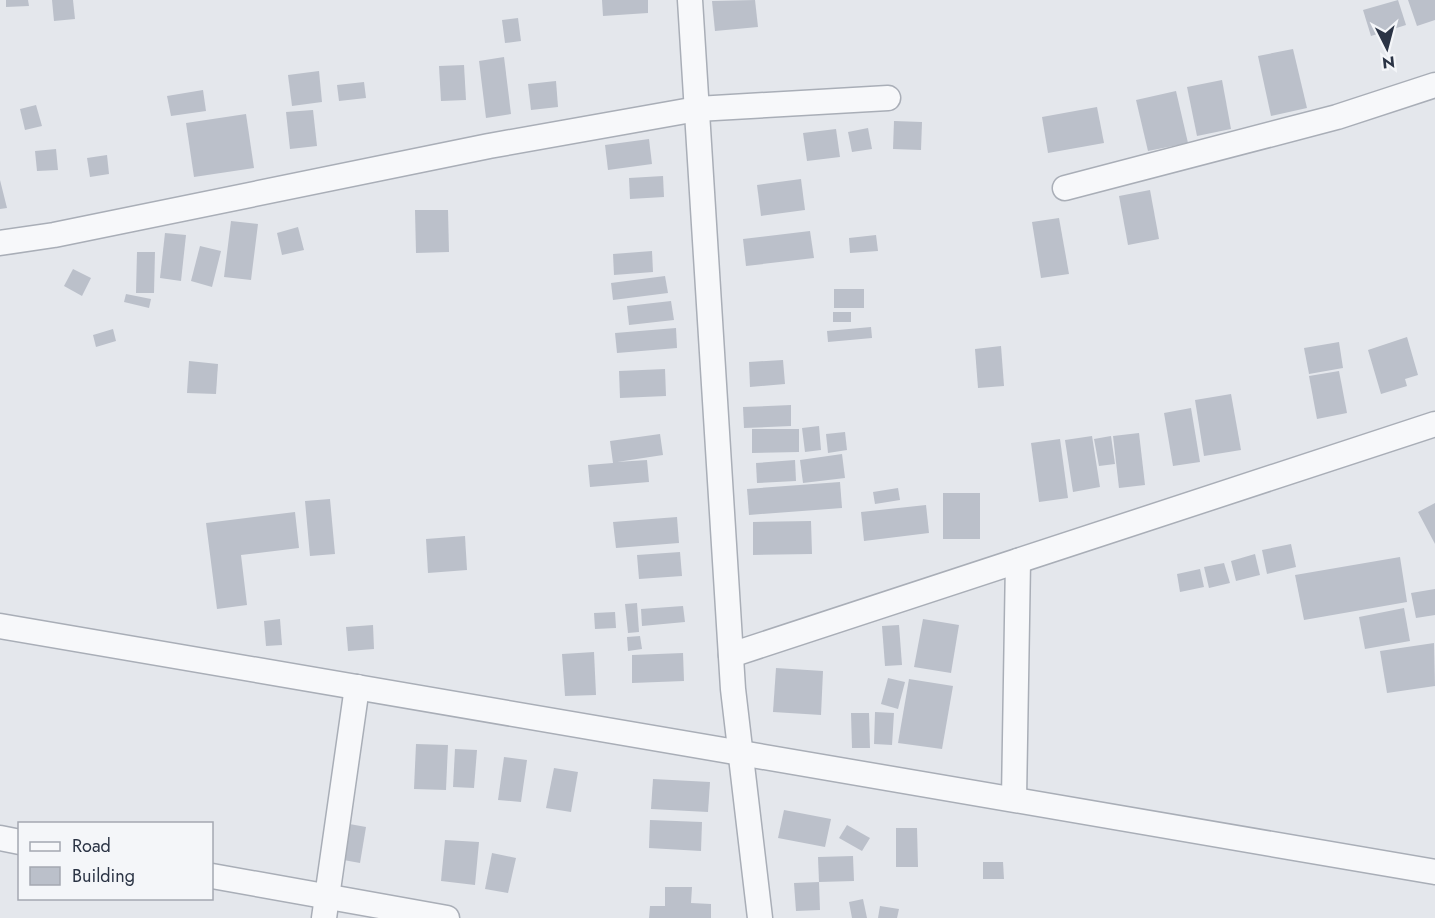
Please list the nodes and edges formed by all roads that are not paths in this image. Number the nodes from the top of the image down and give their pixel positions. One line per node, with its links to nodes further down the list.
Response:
1 (690, 0): 4 (street)
2 (1435, 85): 5 (street)
3 (888, 98): 4 (street)
4 (698, 109): 6 (street); 10 (street)
5 (1065, 188)
6 (0, 243)
7 (1435, 424): 8 (street)
8 (1018, 561): 10 (street); 13 (street)
9 (0, 626): 11 (street)
10 (731, 655): 12 (street)
11 (357, 687): 12 (street); 18 (street)
12 (741, 752): 13 (street); 20 (street)
13 (1014, 799): 16 (street)
14 (0, 838): 15 (street)
15 (18, 842)
16 (1435, 872)
17 (213, 876): 18 (street)
18 (325, 907): 19 (street)
19 (447, 918)
20 (760, 918)

